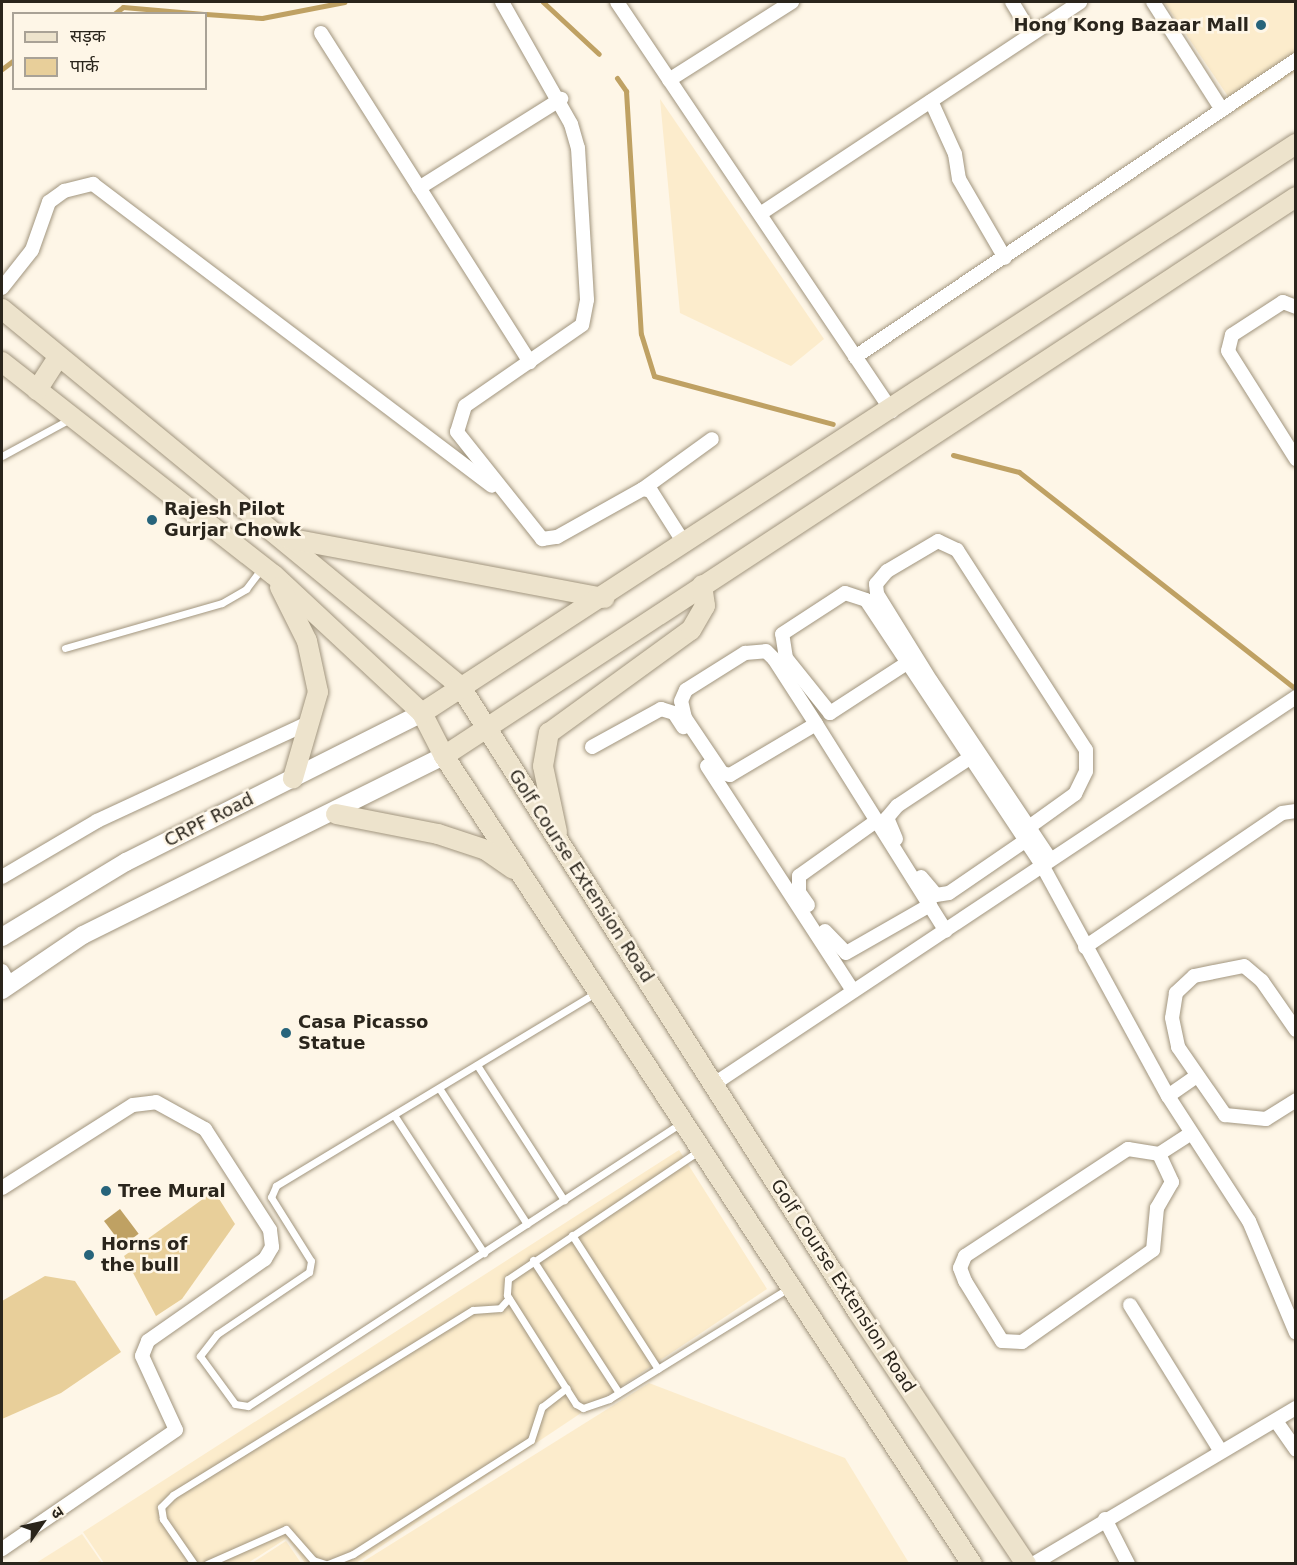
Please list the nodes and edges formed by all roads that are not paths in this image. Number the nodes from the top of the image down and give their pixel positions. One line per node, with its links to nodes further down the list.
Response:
1 (502, 2): 11 (street)
2 (617, 2): 10 (street)
3 (792, 2): 10 (street)
4 (1012, 2): 8 (street)
5 (1080, 2): 8 (street)
6 (1153, 2): 13 (street)
7 (321, 33): 15 (street)
8 (1031, 34): 12 (street)
9 (1296, 60): 13 (street)
10 (669, 80): 17 (street)
11 (561, 99): 15 (street); 25 (street)
12 (931, 101): 17 (street); 18 (street)
13 (1222, 110): 18 (street)
14 (1296, 144): 27 (main road)
15 (419, 188): 25 (street)
16 (1296, 197): 38 (main road)
17 (760, 214): 23 (street)
18 (1005, 258): 23 (street)
19 (2, 288): 34 (street)
20 (1296, 307): 30 (street)
21 (2, 309): 22 (main road, Golf Course Extension Road)
22 (59, 356): 26 (main road); 35 (main road, Golf Course Extension Road)
23 (855, 357): 27 (street)
24 (2, 362): 26 (main road)
25 (531, 362): 34 (street)
26 (37, 390): 28 (main road)
27 (891, 411): 36 (main road)
28 (73, 418): 31 (lane); 37 (main road)
29 (712, 439): 33 (street)
30 (1291, 443): 32 (street)
31 (2, 456)
32 (1296, 459)
33 (643, 489): 34 (street); 36 (street)
34 (506, 496)
35 (283, 537): 39 (main road); 42 (main road, Golf Course Extension Road)
36 (684, 543): 39 (main road)
37 (268, 571): 40 (lane); 44 (main road); 45 (main road)
38 (702, 585): 47 (main road); 56 (main road)
39 (604, 598): 42 (main road)
40 (65, 648)
41 (907, 663): 41 (street); 50 (street)
42 (460, 686): 44 (main road); 47 (main road, Golf Course Extension Road)
43 (1294, 697): 57 (street)
44 (422, 713): 49 (main road); 51 (street, CRPF Road)
45 (310, 722): 51 (main road); 59 (street)
46 (816, 724): 46 (street); 54 (street)
47 (485, 728): 49 (main road); 56 (main road, Golf Course Extension Road)
48 (592, 747): 65 (street)
49 (444, 756): 53 (street); 58 (main road)
50 (968, 759): 55 (street); 55 (street)
51 (293, 778): 62 (street, CRPF Road)
52 (1296, 811): 63 (street)
53 (336, 814): 58 (main road); 64 (street)
54 (876, 821): 60 (street); 60 (street)
55 (1027, 834): 55 (street); 57 (street)
56 (556, 836): 70 (main road, Golf Course Extension Road)
57 (1046, 862): 61 (street); 63 (street)
58 (521, 873): 66 (main road)
59 (2, 877)
60 (930, 905): 61 (street)
61 (946, 931): 65 (street)
62 (2, 937)
63 (1085, 947): 72 (street)
64 (4, 982)
65 (853, 991): 70 (street)
66 (598, 992): 68 (lane); 75 (main road)
67 (1296, 1030): 69 (street)
68 (477, 1065): 71 (lane); 80 (lane)
69 (1194, 1078): 72 (street); 73 (street)
70 (714, 1084): 102 (main road, Golf Course Extension Road)
71 (439, 1088): 74 (lane); 81 (lane)
72 (1168, 1096): 76 (street)
73 (1296, 1100)
74 (394, 1115): 83 (lane); 83 (lane)
75 (683, 1122): 77 (main road); 80 (lane)
76 (1191, 1133): 78 (street); 88 (street)
77 (701, 1149): 82 (lane); 85 (main road)
78 (1159, 1154): 78 (street)
79 (2, 1188): 97 (street)
80 (564, 1200): 81 (lane)
81 (527, 1224): 83 (lane)
82 (572, 1234): 84 (lane); 89 (lane)
83 (484, 1253)
84 (533, 1260): 86 (lane); 91 (lane)
85 (791, 1286): 89 (lane); 101 (main road)
86 (509, 1298): 90 (lane); 98 (lane)
87 (1130, 1305): 94 (street)
88 (1296, 1333)
89 (658, 1369): 91 (lane)
90 (566, 1388): 91 (lane); 100 (lane)
91 (620, 1393)
92 (1296, 1408): 93 (street)
93 (1276, 1421): 94 (street); 95 (street)
94 (1220, 1450): 96 (street)
95 (1296, 1450)
96 (1105, 1519): 103 (street); 104 (street)
97 (2, 1549)
98 (194, 1563)
99 (207, 1563): 100 (lane)
100 (327, 1563)
101 (972, 1563)
102 (1026, 1563)
103 (1033, 1563)
104 (1128, 1563)

